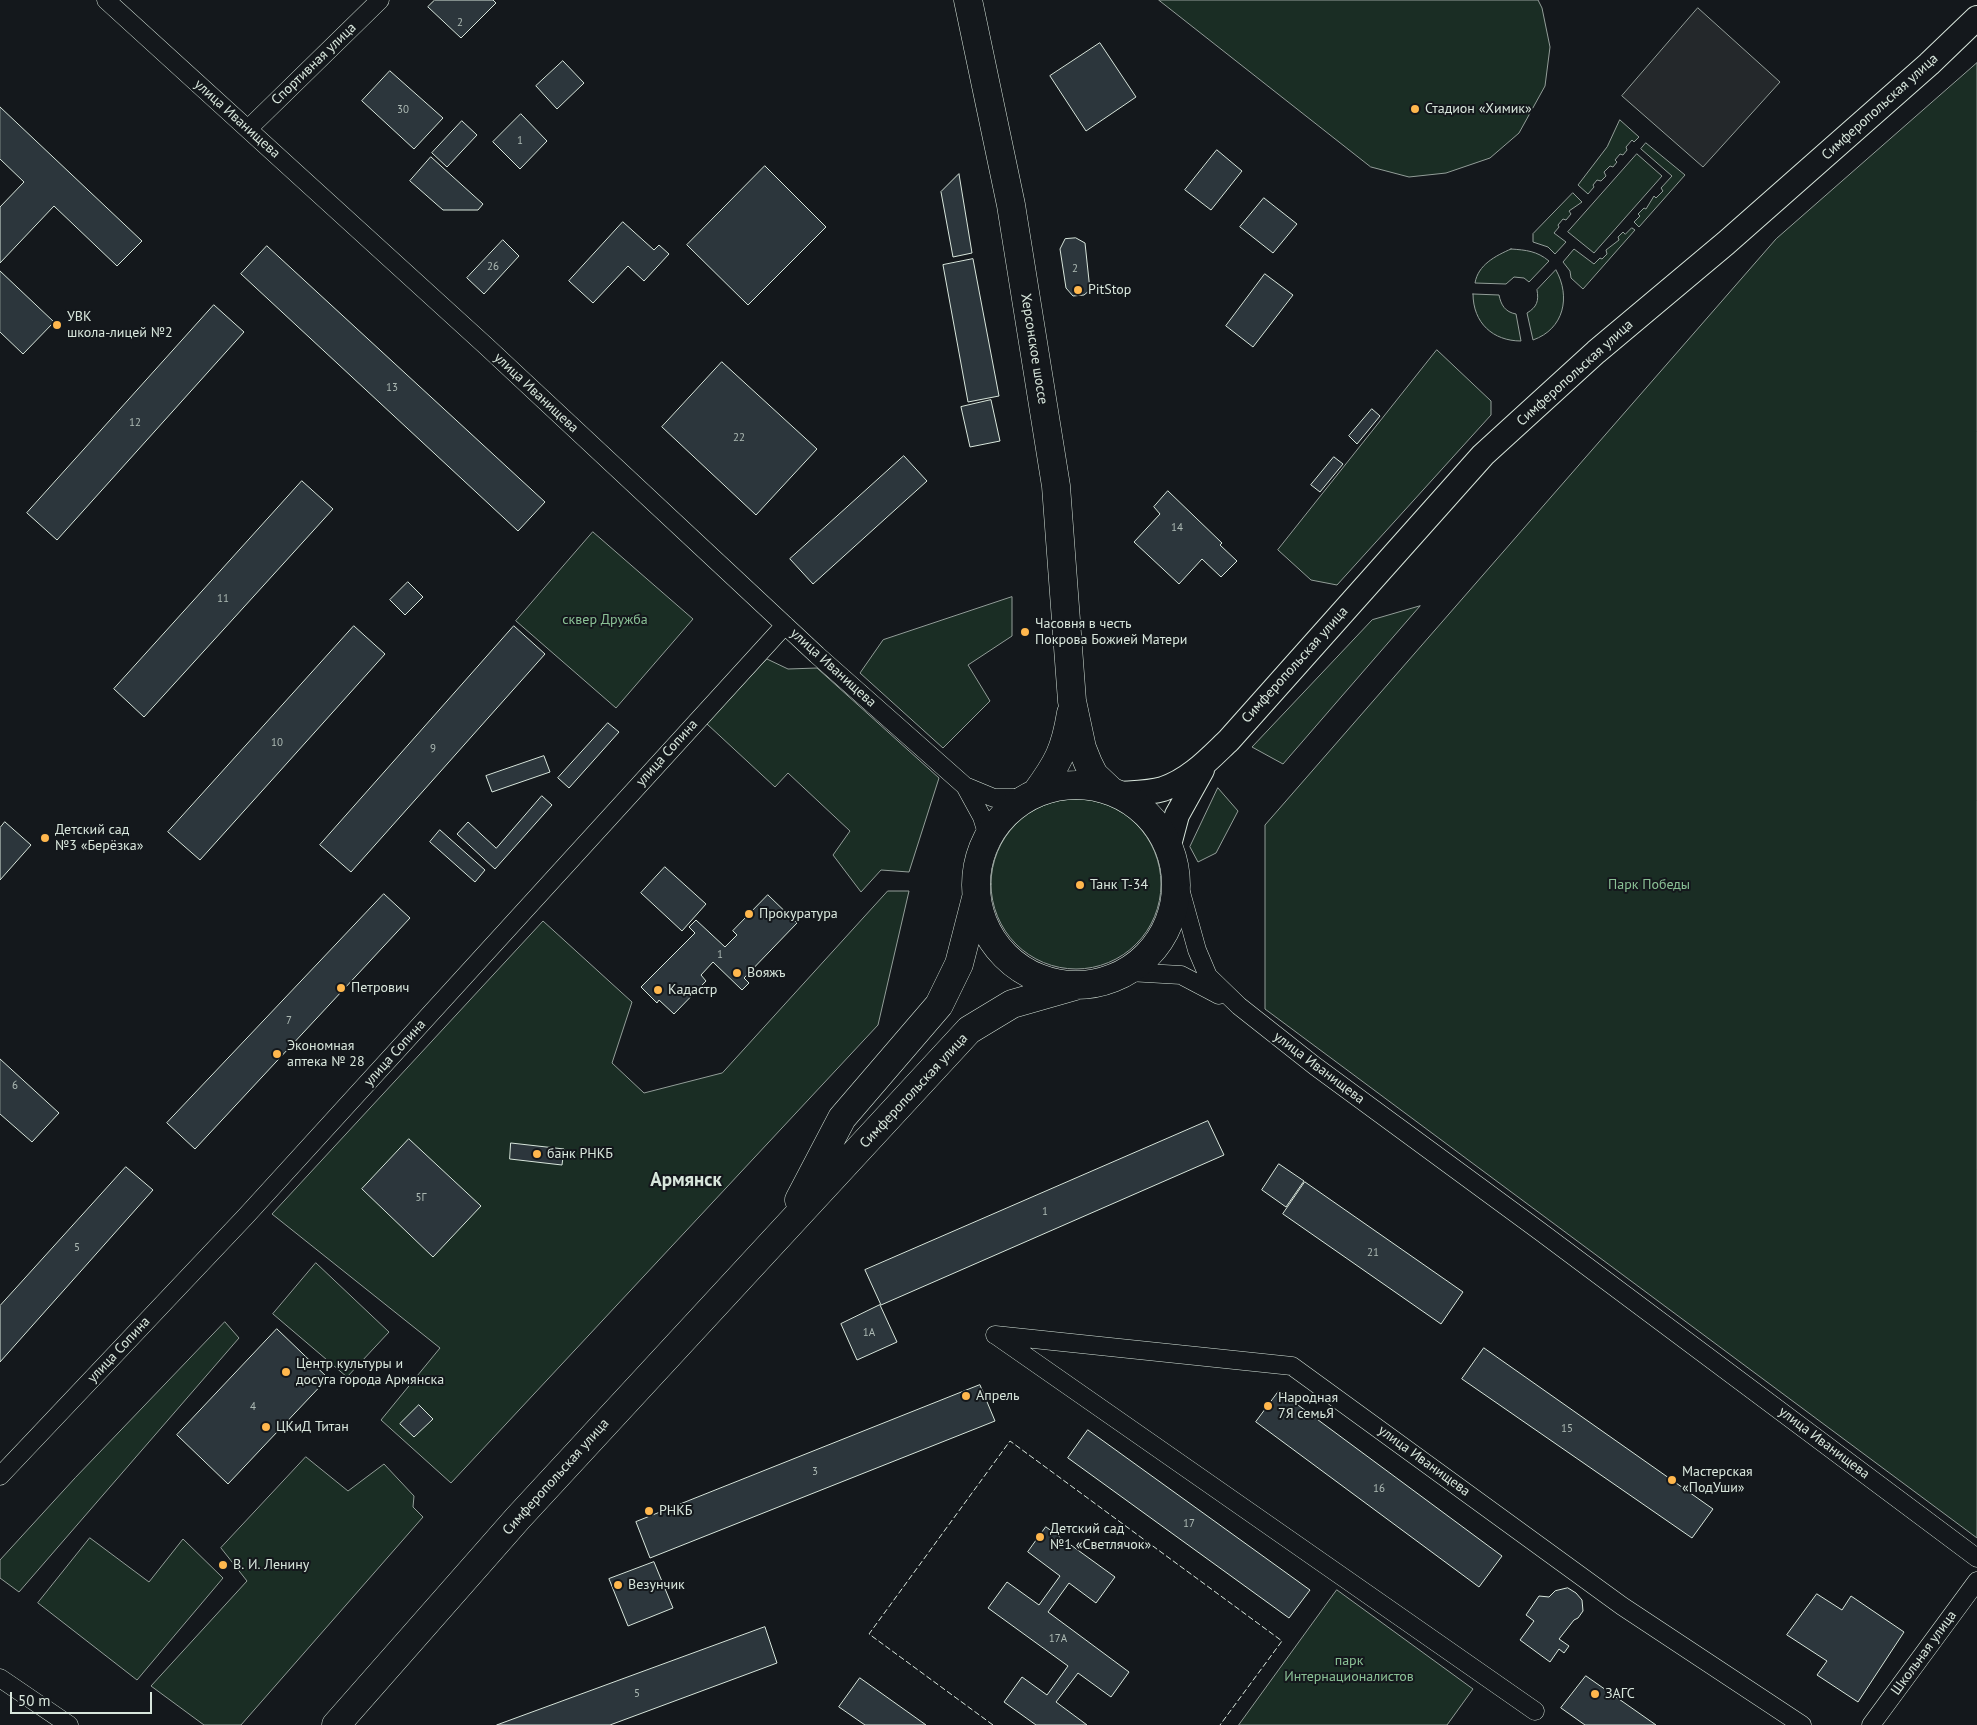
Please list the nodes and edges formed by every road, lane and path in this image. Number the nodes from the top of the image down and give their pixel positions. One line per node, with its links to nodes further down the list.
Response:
1 (106, 0): 5 (street, улица Иванищева)
2 (380, 0): 5 (street, Спортивная улица)
3 (968, 0): 7 (highway, Херсонское шоссе)
4 (1977, 18): 8 (main road, Симферопольская улица)
5 (248, 129): 6 (street, улица Иванищева)
6 (785, 625): 9 (street, улица Иванищева); 20 (street, улица Сопина)
7 (1072, 701): 10 (highway, Херсонское шоссе); 11 (highway, Херсонское шоссе)
8 (1207, 762): 10 (main road, Симферопольская улица); 13 (main road, Симферопольская улица)
9 (965, 786): 11 (street, улица Иванищева); 12 (street, улица Иванищева)
10 (1115, 793): 11 (highway); 13 (highway)
11 (1031, 795): 12 (highway)
12 (984, 845): 15 (highway)
13 (1169, 845): 14 (highway)
14 (1177, 878): 16 (highway); 18 (street, улица Иванищева)
15 (976, 898): 17 (highway); 19 (highway, Симферопольская улица)
16 (1128, 972): 17 (highway); 18 (street, улица Иванищева)
17 (1075, 986): 19 (highway, Симферопольская улица)
18 (1239, 1006): 21 (street, улица Иванищева)
19 (779, 1234): 26 (highway, Симферопольская улица)
20 (0, 1476)
21 (1977, 1558)
22 (1977, 1580): 28 (street, Школьная улица)
23 (0, 1678): 25 (street)
24 (1535, 1710): 27 (street, улица Иванищева)
25 (69, 1725)
26 (336, 1725)
27 (1802, 1725)
28 (1871, 1725)

